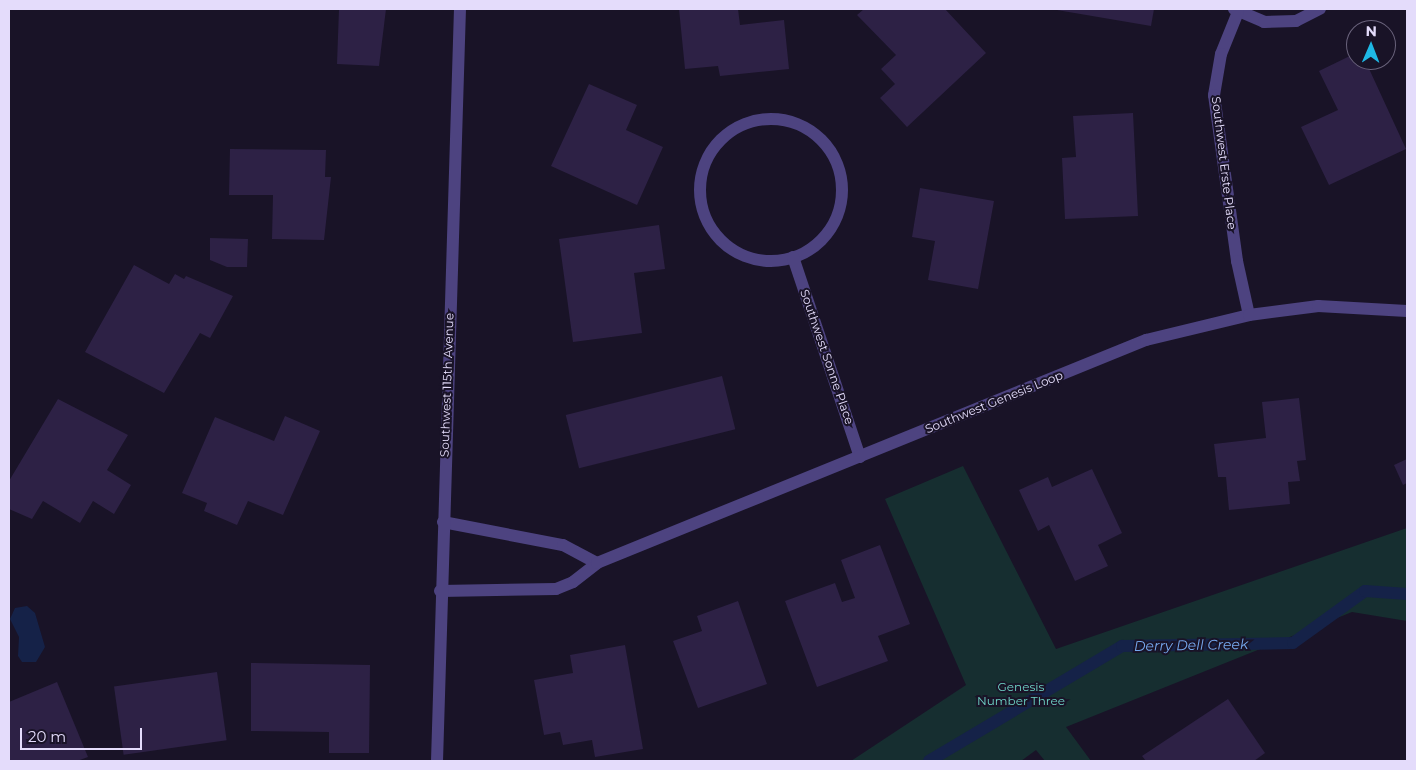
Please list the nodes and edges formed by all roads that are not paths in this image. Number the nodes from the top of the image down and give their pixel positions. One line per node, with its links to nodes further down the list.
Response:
1 (460, 9): 8 (street, Southwest 115th Avenue)
2 (1320, 9): 3 (street, Southwest Erste Place)
3 (1236, 10): 6 (street, Southwest Erste Place)
4 (793, 257): 4 (street); 7 (street, Southwest Sonne Place)
5 (1407, 311): 6 (street, Southwest Genesis Loop)
6 (1250, 315): 7 (street, Southwest Genesis Loop)
7 (860, 457): 9 (street, Southwest Genesis Loop)
8 (443, 522): 9 (street); 10 (street, Southwest 115th Avenue)
9 (597, 563): 10 (street, Southwest Genesis Loop)
10 (440, 591): 11 (street, Southwest 115th Avenue)
11 (437, 761)

